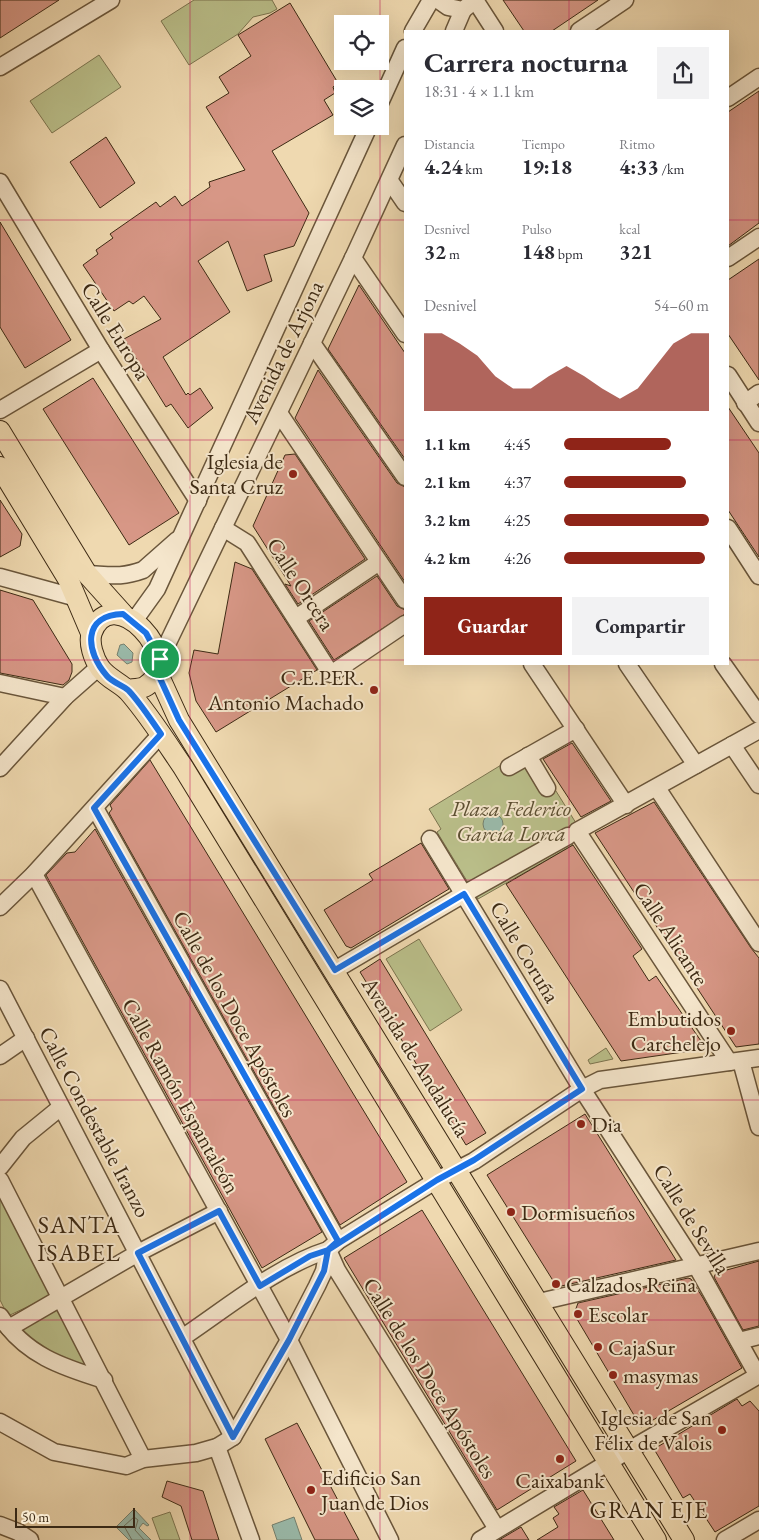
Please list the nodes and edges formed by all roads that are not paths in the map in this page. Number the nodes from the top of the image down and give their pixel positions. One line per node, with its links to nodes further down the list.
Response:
1 (431, 0): 6 (street)
2 (438, 0): 5 (street)
3 (625, 0): 9 (street)
4 (103, 2): 11 (street)
5 (471, 3): 7 (street); 8 (street)
6 (414, 30)
7 (455, 30)
8 (495, 30)
9 (580, 30)
10 (404, 50): 13 (street)
11 (0, 67)
12 (759, 77): 14 (street)
13 (389, 83)
14 (729, 97)
15 (366, 135): 35 (street, Avenida de Arjona)
16 (404, 147): 17 (street, Avenida de Arjona)
17 (390, 181): 19 (street); 22 (street, Avenida de Arjona)
18 (0, 182): 25 (street, Calle Europa)
19 (404, 202)
20 (759, 237): 21 (street)
21 (729, 257)
22 (353, 258): 23 (street); 24 (street, Avenida de Arjona)
23 (404, 333)
24 (312, 343): 30 (street, Avenida de Arjona); 34 (street)
25 (101, 350): 29 (street); 35 (street, Calle Europa)
26 (729, 377): 28 (street)
27 (759, 393): 28 (street)
28 (745, 403): 31 (street)
29 (0, 410)
30 (279, 413): 36 (street, Avenida de Arjona); 39 (street)
31 (759, 423)
32 (0, 431): 40 (main road)
33 (0, 466): 43 (main road)
34 (404, 476)
35 (198, 501): 38 (street, Avenida de Arjona)
36 (223, 528): 46 (street, Calle Orcera); 53 (street, Avenida de Arjona)
37 (729, 530): 41 (street)
38 (180, 537): 40 (street); 45 (street, Avenida de Arjona)
39 (379, 562): 44 (street); 46 (street)
40 (87, 574): 45 (main road)
41 (759, 576)
42 (0, 577): 43 (street)
43 (77, 598): 48 (main road)
44 (404, 599)
45 (128, 618): 48 (main road); 53 (main road)
46 (296, 618): 47 (street, Calle Orcera)
47 (404, 625)
48 (91, 633): 52 (main road)
49 (533, 665): 58 (street)
50 (628, 665): 63 (street)
51 (725, 665): 57 (street)
52 (99, 667): 55 (main road); 56 (street)
53 (159, 667): 55 (main road); 77 (main road, Avenida de Andalucía)
54 (0, 683): 56 (street)
55 (128, 690): 60 (main road, Avenida de Andalucía)
56 (65, 697): 65 (street)
57 (759, 715)
58 (576, 729): 62 (street); 69 (street)
59 (759, 730): 61 (street)
60 (161, 734): 70 (street); 89 (main road, Avenida de Andalucía)
61 (732, 745): 63 (street); 66 (street)
62 (528, 756): 64 (street); 67 (street)
63 (696, 765): 68 (street)
64 (509, 766)
65 (0, 768)
66 (759, 785)
67 (547, 788)
68 (657, 788): 69 (street); 76 (street)
69 (626, 805): 71 (street)
70 (94, 808): 73 (street); 91 (street, Calle de los Doce Apóstoles)
71 (572, 834): 74 (street); 82 (street, Calle Alicante)
72 (430, 839): 74 (street, Calle Coruña)
73 (34, 874): 75 (street); 90 (street, Calle Ramón Espantaleón)
74 (464, 894): 77 (street); 83 (street, Calle Coruña)
75 (0, 907)
76 (759, 943)
77 (335, 970): 87 (main road, Avenida de Andalucía)
78 (0, 989): 79 (street, Calle Condestable Iranzo)
79 (26, 1038): 80 (street); 84 (street, Calle Condestable Iranzo)
80 (0, 1056)
81 (759, 1058): 82 (street)
82 (735, 1062): 83 (street); 85 (street, Calle Alicante)
83 (582, 1089): 87 (street); 94 (street, Calle de Sevilla)
84 (61, 1107): 86 (street); 93 (street, Calle Condestable Iranzo)
85 (759, 1127)
86 (0, 1167)
87 (457, 1169): 89 (street); 97 (main road, Avenida de Andalucía)
88 (0, 1180): 96 (street)
89 (437, 1180): 91 (street); 110 (main road, Avenida de Andalucía)
90 (219, 1211): 93 (street); 95 (street, Calle Ramón Espantaleón)
91 (333, 1245): 95 (street); 101 (street); 113 (street, Calle de los Doce Apóstoles)
92 (759, 1251): 94 (street)
93 (138, 1253): 96 (street); 100 (street, Calle Condestable Iranzo)
94 (697, 1267): 97 (street); 102 (street, Calle de Sevilla)
95 (260, 1286): 100 (street); 101 (street, Calle Ramón Espantaleón)
96 (62, 1298): 98 (street); 104 (street)
97 (539, 1302): 108 (main road, Avenida de Andalucía)
98 (4, 1322): 104 (street)
99 (759, 1336): 102 (street)
100 (182, 1338): 106 (street, Calle Condestable Iranzo)
101 (289, 1340): 106 (street); 116 (street, Calle Ramón Espantaleón)
102 (739, 1341): 103 (street, Calle de Sevilla)
103 (758, 1375): 108 (street)
104 (104, 1380): 109 (street)
105 (0, 1422): 109 (street)
106 (233, 1437): 107 (street)
107 (217, 1447): 109 (street); 115 (street)
108 (629, 1450): 110 (street); 119 (main road, Avenida de Andalucía)
109 (143, 1459)
110 (609, 1462): 113 (street); 118 (main road, Avenida de Andalucía)
111 (759, 1520): 120 (street)
112 (0, 1525): 114 (street)
113 (497, 1529): 117 (street)
114 (30, 1540)
115 (251, 1540)
116 (390, 1540)
117 (480, 1540)
118 (656, 1540)
119 (684, 1540)
120 (725, 1540)

